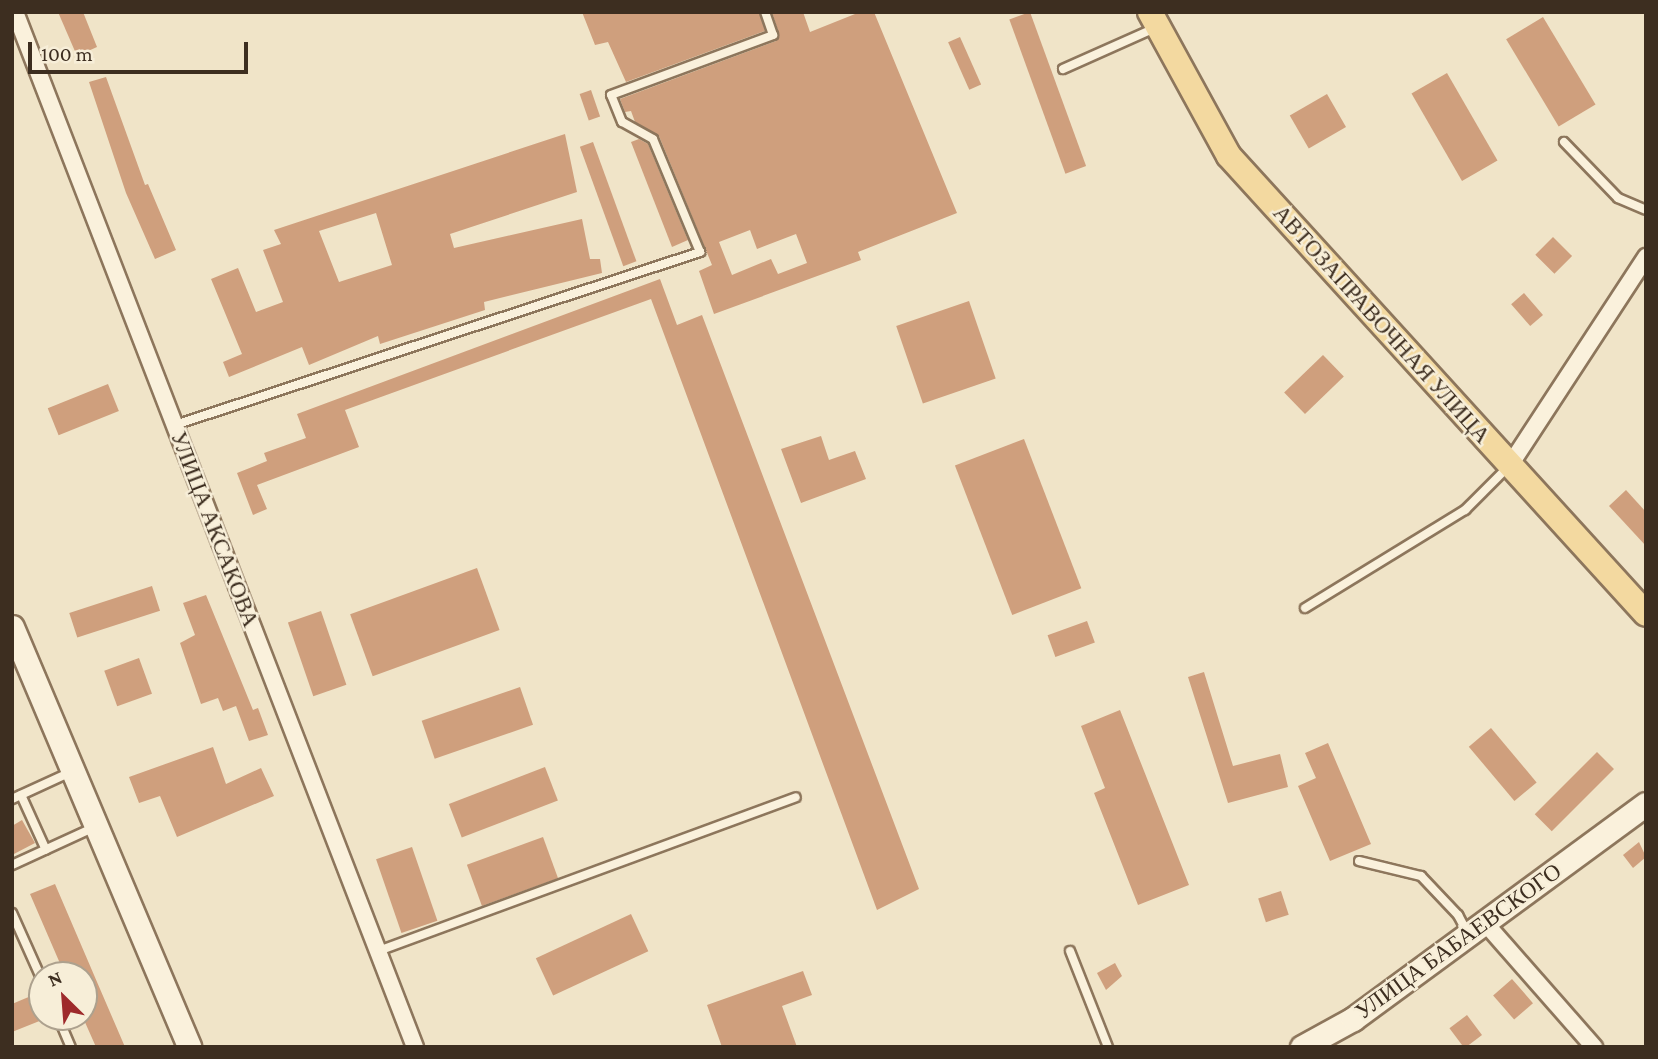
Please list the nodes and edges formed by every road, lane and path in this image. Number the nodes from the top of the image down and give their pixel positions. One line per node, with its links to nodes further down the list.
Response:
1 (15, 12): 8 (street, УЛИЦА АКСАКОВА)
2 (765, 12): 8 (lane)
3 (1154, 20): 4 (lane); 9 (main road, АВТОЗАПРАВОЧНАЯ УЛИЦА)
4 (1063, 68)
5 (1564, 142): 6 (lane)
6 (1646, 210)
7 (1646, 257): 9 (street)
8 (175, 425): 25 (street, УЛИЦА АКСАКОВА)
9 (1510, 465): 10 (lane); 11 (main road, АВТОЗАПРАВОЧНАЯ УЛИЦА)
10 (1306, 608)
11 (1646, 614)
12 (12, 627): 13 (main road)
13 (74, 771): 15 (lane); 18 (main road)
14 (1646, 790): 19 (main road)
15 (17, 797): 20 (lane)
16 (796, 797): 25 (lane)
17 (1646, 804): 19 (main road)
18 (99, 825): 20 (lane); 28 (main road)
19 (1609, 828): 24 (main road, УЛИЦА БАБАЕВСКОГО)
20 (46, 850): 22 (lane)
21 (1359, 861): 24 (lane)
22 (12, 865)
23 (12, 913): 27 (lane)
24 (1478, 930): 31 (main road, УЛИЦА БАБАЕВСКОГО); 32 (street)
25 (377, 951): 29 (street, УЛИЦА АКСАКОВА)
26 (1070, 951): 30 (lane)
27 (33, 961)
28 (189, 1047)
29 (415, 1047)
30 (1108, 1047)
31 (1302, 1047)
32 (1594, 1047)

